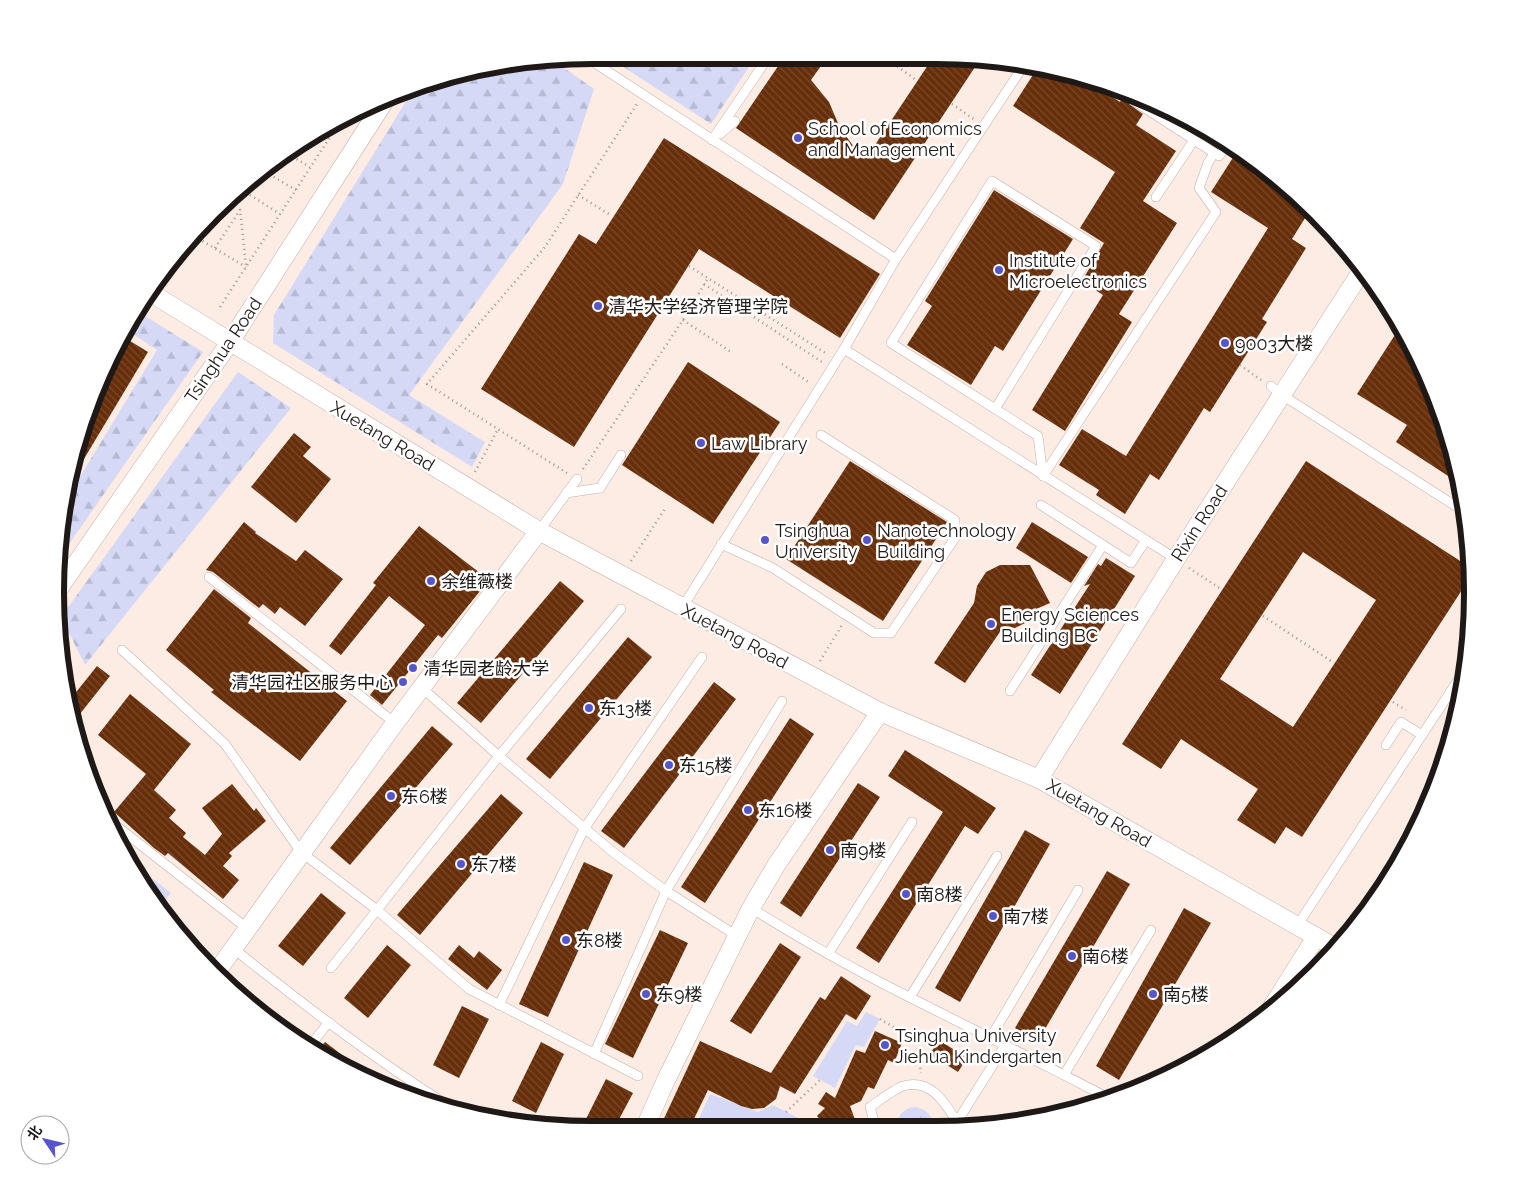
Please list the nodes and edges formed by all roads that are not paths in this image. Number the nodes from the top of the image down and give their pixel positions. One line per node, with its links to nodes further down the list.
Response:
1 (596, 64): 7 (lane)
2 (764, 64): 7 (lane)
3 (1020, 71): 12 (lane)
4 (1140, 105): 8 (lane)
5 (380, 109): 15 (street, Tsinghua Road)
6 (735, 121): 7 (lane)
7 (712, 140): 12 (lane)
8 (1194, 140): 10 (lane); 11 (lane)
9 (1223, 149): 10 (lane)
10 (1214, 153): 21 (lane)
11 (1156, 197)
12 (896, 259): 16 (lane)
13 (1358, 276): 17 (street, Rixin Road)
14 (155, 296): 15 (street, Xuetang Road)
15 (230, 342): 26 (street, Xuetang Road); 32 (street, Tsinghua Road)
16 (844, 349): 21 (lane); 28 (lane)
17 (1276, 390): 25 (lane); 30 (street, Rixin Road)
18 (995, 409): 18 (lane); 21 (lane)
19 (821, 436): 28 (lane)
20 (621, 455): 23 (lane)
21 (1043, 476): 27 (lane)
22 (576, 479): 23 (lane)
23 (566, 493): 26 (lane)
24 (1040, 505): 29 (lane)
25 (1457, 507)
26 (539, 531): 33 (street, Xuetang Road); 38 (street)
27 (1146, 540): 29 (lane); 30 (lane)
28 (721, 544): 33 (lane)
29 (1103, 545): 39 (lane)
30 (1176, 559): 46 (street, Rixin Road)
31 (209, 577): 42 (lane)
32 (64, 581)
33 (682, 608): 41 (street, Xuetang Road)
34 (621, 609): 45 (lane)
35 (122, 650): 50 (lane)
36 (702, 658): 49 (lane)
37 (1456, 683): 43 (lane)
38 (422, 688): 42 (street); 45 (lane)
39 (1010, 691)
40 (782, 701): 53 (lane)
41 (880, 712): 46 (street, Xuetang Road); 54 (street)
42 (395, 722): 50 (street)
43 (1422, 735): 44 (lane); 56 (lane)
44 (1386, 745)
45 (500, 756): 49 (lane); 55 (lane)
46 (1040, 779): 56 (street, Xuetang Road)
47 (912, 822): 63 (lane)
48 (118, 827): 57 (lane)
49 (584, 828): 53 (lane); 68 (lane)
50 (301, 852): 55 (lane); 57 (street)
51 (997, 856): 67 (lane)
52 (1078, 890): 70 (lane)
53 (666, 891): 59 (lane); 73 (lane)
54 (751, 908): 59 (street); 63 (lane)
55 (377, 910): 65 (lane); 68 (lane)
56 (1297, 926): 60 (street, Xuetang Road)
57 (248, 929): 62 (street)
58 (1151, 930): 74 (lane)
59 (737, 936): 82 (street)
60 (1316, 937): 61 (street, Xuetang Road); 66 (street)
61 (1330, 945)
62 (234, 949): 64 (street); 69 (lane)
63 (828, 954): 67 (lane)
64 (220, 967)
65 (331, 968)
66 (1281, 992)
67 (910, 997): 70 (lane)
68 (499, 1004): 73 (lane)
69 (329, 1022): 71 (lane); 76 (lane)
70 (991, 1037): 72 (lane)
71 (314, 1041)
72 (1006, 1044): 74 (lane); 81 (lane)
73 (594, 1054): 75 (lane)
74 (1064, 1075): 78 (lane)
75 (638, 1076)
76 (416, 1086): 77 (lane); 79 (lane)
77 (413, 1089)
78 (1101, 1094)
79 (432, 1096)
80 (955, 1120): 83 (lane)
81 (959, 1120)
82 (648, 1121)
83 (874, 1121)

